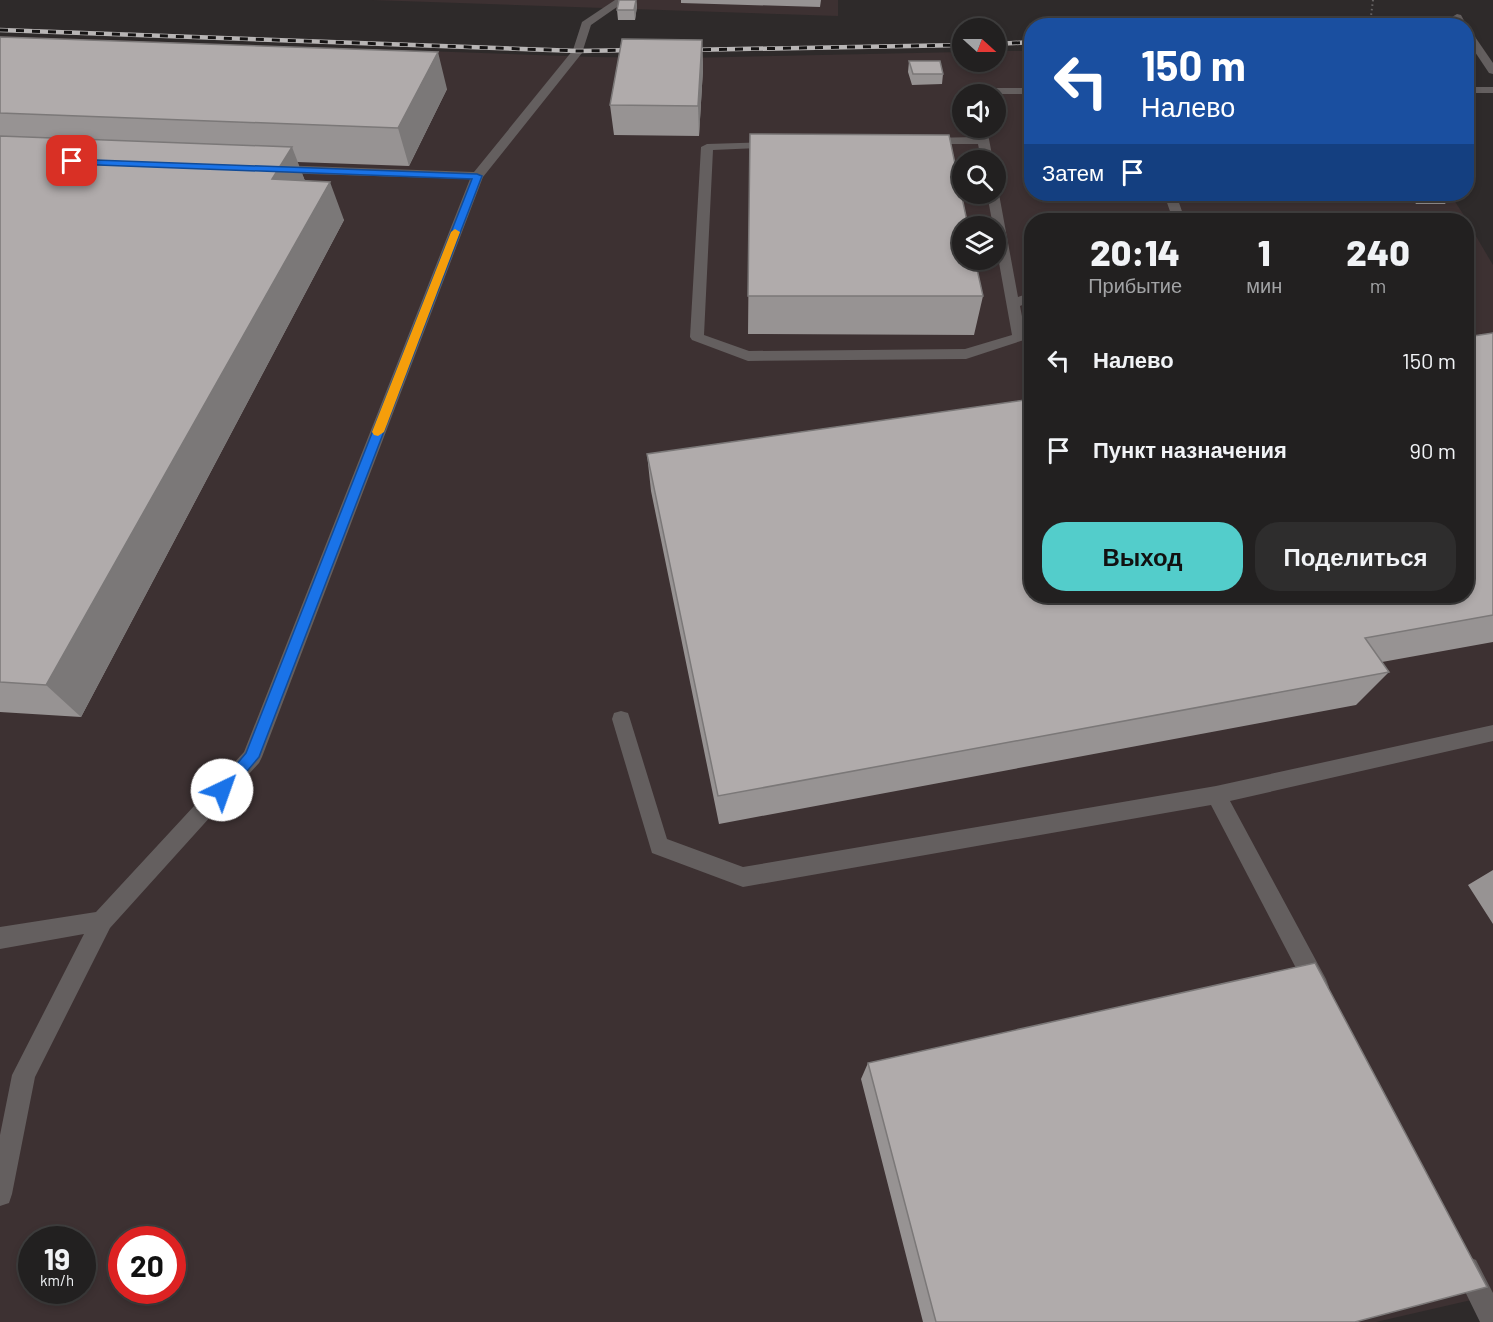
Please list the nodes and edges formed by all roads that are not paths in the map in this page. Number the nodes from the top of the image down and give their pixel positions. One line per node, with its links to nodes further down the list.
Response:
1 (622, 0): 12 (street)
2 (1474, 43): 3 (street)
3 (1493, 71)
4 (1474, 90): 5 (street)
5 (1493, 90)
6 (1006, 91): 7 (street)
7 (1024, 91)
8 (952, 137): 9 (street)
9 (911, 141)
10 (791, 145): 15 (street)
11 (262, 168): 12 (street)
12 (477, 176): 19 (street)
13 (995, 204): 15 (street)
14 (1024, 299): 15 (street)
15 (1013, 303)
16 (621, 719): 18 (street)
17 (1493, 733): 18 (street)
18 (1216, 795): 21 (street)
19 (102, 921): 20 (street); 22 (street)
20 (0, 938)
21 (1327, 1002)
22 (0, 1194)
23 (1457, 1249): 24 (street)
24 (1493, 1321)

